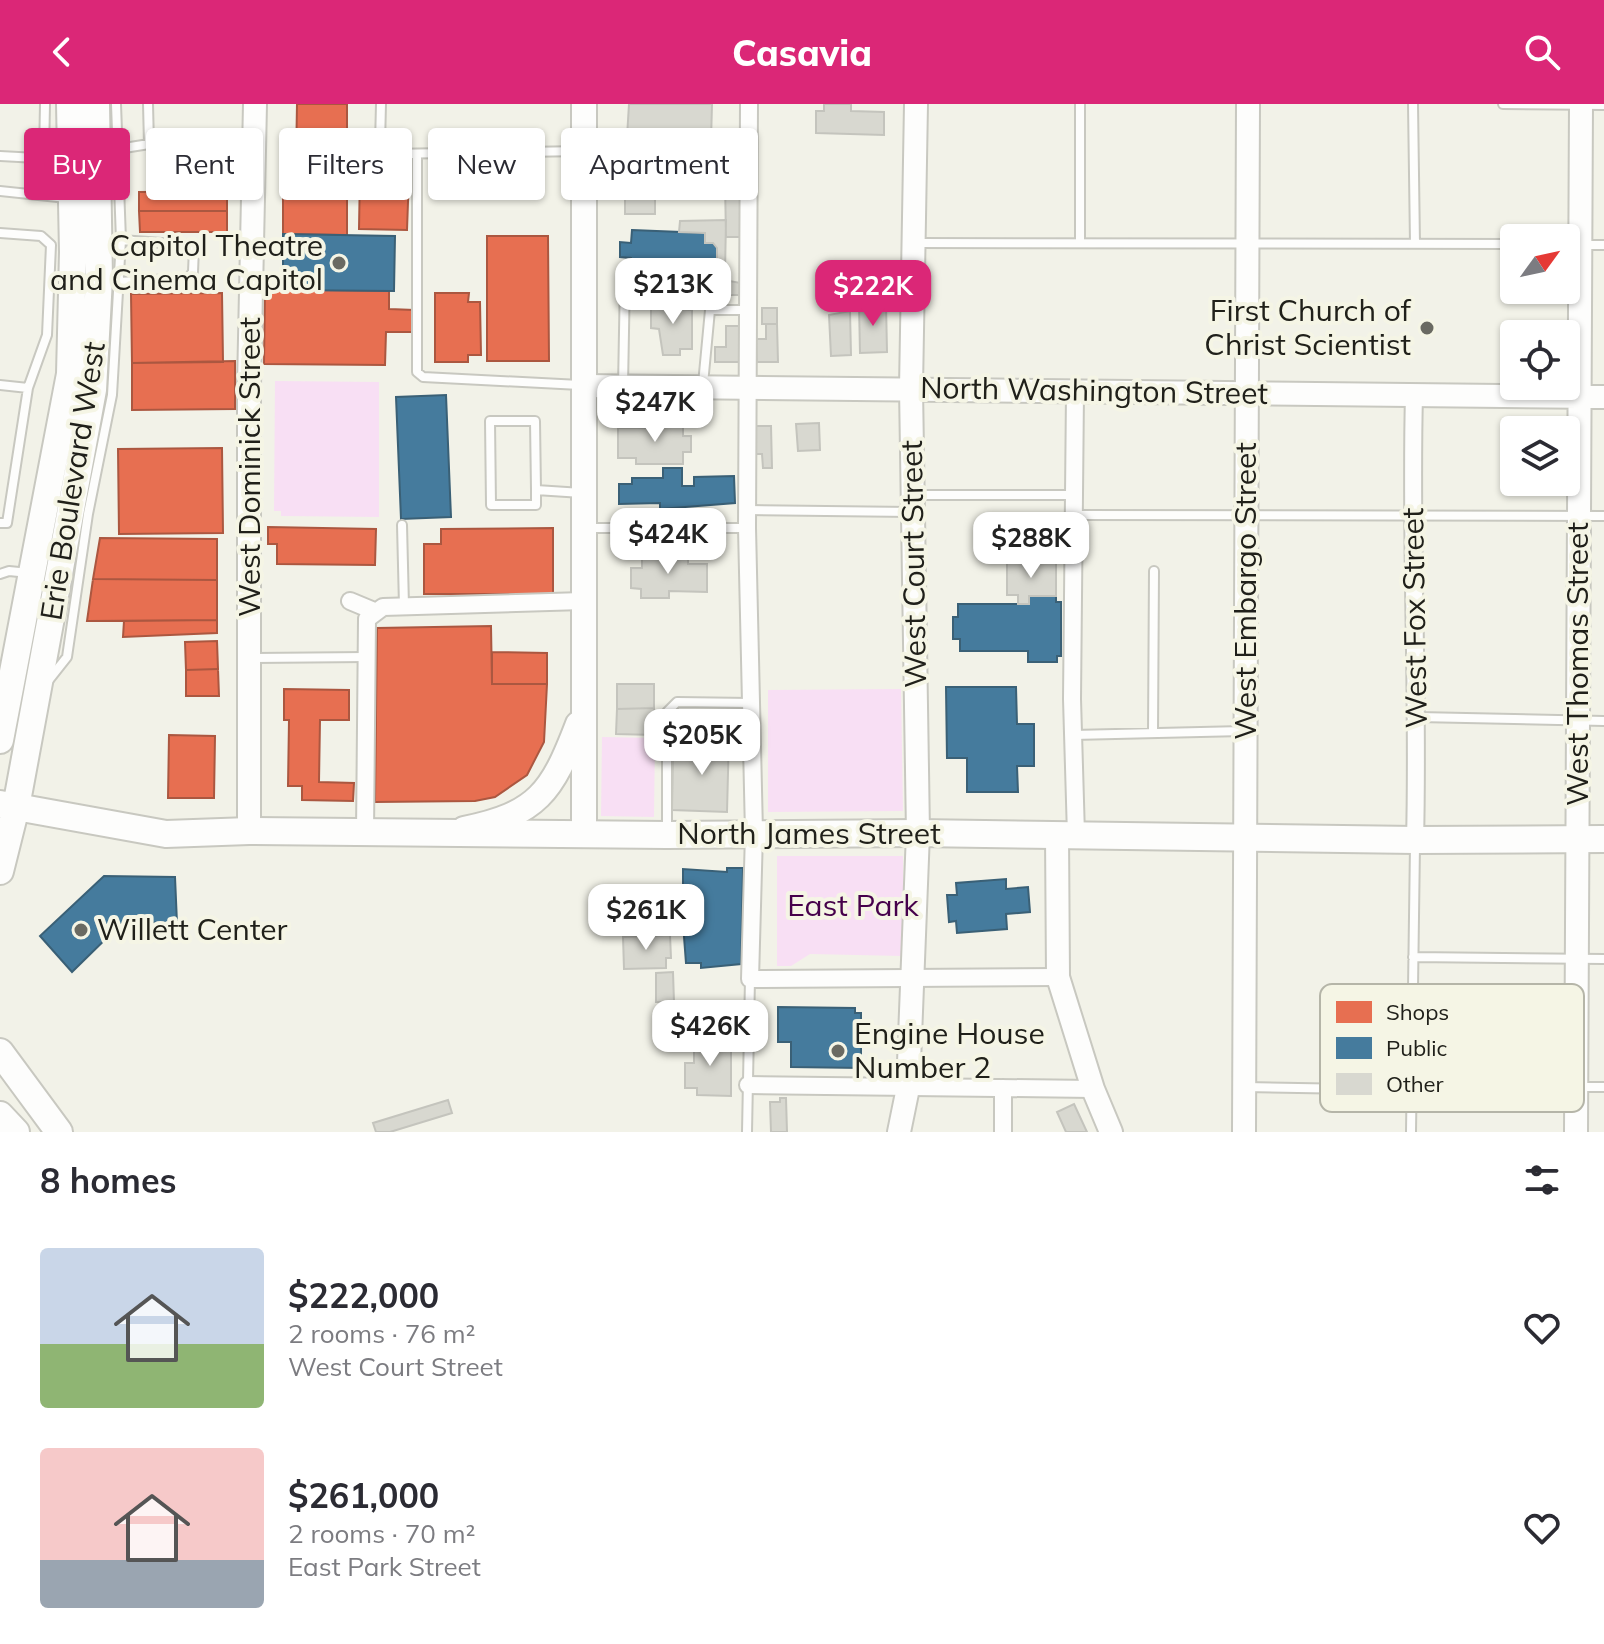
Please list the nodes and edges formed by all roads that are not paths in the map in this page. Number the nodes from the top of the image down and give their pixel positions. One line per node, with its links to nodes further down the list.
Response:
1 (45, 104): 25 (lane)
2 (70, 104): 18 (main road, Erie Boulevard West)
3 (96, 104): 19 (main road, Erie Boulevard West)
4 (116, 104): 20 (lane)
5 (148, 104): 22 (lane)
6 (255, 104): 80 (street, West Dominick Street)
7 (381, 104): 24 (lane)
8 (584, 104): 21 (main road)
9 (749, 104): 43 (street)
10 (916, 104): 11 (lane); 35 (street, West Court Street)
11 (926, 104)
12 (1080, 104): 34 (lane)
13 (1248, 104): 36 (street, West Embargo Street)
14 (1413, 104): 37 (lane)
15 (1503, 104): 16 (lane)
16 (1580, 105): 17 (lane); 31 (street, West Thomas Street)
17 (1604, 105)
18 (73, 128)
19 (93, 128)
20 (117, 128)
21 (584, 128)
22 (130, 147)
23 (561, 152): 24 (lane)
24 (417, 155): 45 (lane)
25 (0, 156)
26 (0, 191): 27 (lane)
27 (24, 194)
28 (83, 200): 73 (main road, Erie Boulevard West); 81 (main road, Erie Boulevard West)
29 (120, 200): 33 (lane)
30 (584, 200): 45 (main road)
31 (1574, 224)
32 (0, 233): 47 (lane)
33 (121, 240): 42 (lane); 42 (lane)
34 (1080, 241): 35 (lane); 36 (lane)
35 (916, 243): 49 (street, West Court Street)
36 (1247, 244): 37 (lane); 52 (street, West Embargo Street)
37 (1415, 244): 38 (lane)
38 (1500, 244)
39 (1580, 245): 40 (lane)
40 (1604, 245)
41 (625, 277): 46 (lane)
42 (119, 282): 81 (lane)
43 (749, 310): 48 (street); 50 (lane)
44 (0, 385): 47 (lane)
45 (585, 386): 46 (street, North Washington Street); 59 (main road)
46 (623, 387): 50 (street, North Washington Street)
47 (28, 388): 68 (lane)
48 (747, 388): 49 (street, North Washington Street); 50 (street, North Washington Street); 62 (street)
49 (911, 388): 51 (street, North Washington Street); 61 (street, West Court Street)
50 (703, 389)
51 (1075, 393): 52 (street, North Washington Street); 60 (street)
52 (1247, 394): 53 (street, North Washington Street); 63 (street, West Embargo Street)
53 (1414, 395): 54 (street, North Washington Street); 64 (street, West Fox Street)
54 (1500, 396)
55 (1580, 396): 56 (street, North Washington Street)
56 (1604, 397)
57 (1579, 400): 66 (street, West Thomas Street)
58 (536, 490): 58 (lane); 59 (lane)
59 (584, 493): 71 (main road)
60 (1074, 495): 61 (lane); 65 (street)
61 (912, 503): 62 (lane); 97 (street, West Court Street)
62 (748, 510): 70 (street)
63 (1244, 512): 64 (lane); 65 (lane); 87 (street, West Embargo Street)
64 (1411, 513): 66 (lane); 84 (street, West Fox Street)
65 (1074, 515): 89 (street)
66 (1579, 516): 67 (lane); 85 (street, West Thomas Street)
67 (1604, 516)
68 (0, 523)
69 (402, 525): 77 (lane)
70 (747, 528): 71 (lane); 82 (street)
71 (583, 529): 76 (main road)
72 (1154, 571): 88 (lane)
73 (34, 573): 74 (lane); 90 (main road, Erie Boulevard West)
74 (0, 575)
75 (350, 601): 78 (street)
76 (583, 601): 77 (street); 83 (main road)
77 (404, 606): 78 (street)
78 (374, 611): 79 (street)
79 (368, 657): 80 (lane); 93 (street)
80 (249, 658): 92 (street, West Dominick Street)
81 (36, 698): 91 (main road, Erie Boulevard West)
82 (754, 703): 96 (street); 98 (lane)
83 (583, 710): 94 (main road); 95 (main road)
84 (1418, 717): 85 (lane); 102 (street, West Fox Street)
85 (1579, 721): 86 (lane); 103 (street, West Thomas Street)
86 (1604, 721)
87 (1244, 731): 88 (lane); 100 (street, West Embargo Street)
88 (1153, 732): 89 (lane)
89 (1073, 735): 99 (street)
90 (0, 740)
91 (8, 805): 92 (main road, North James Street); 104 (main road, Erie Boulevard West)
92 (249, 831): 93 (main road, North James Street)
93 (365, 833): 94 (main road, North James Street)
94 (443, 833): 95 (main road, North James Street)
95 (584, 833): 98 (main road, North James Street)
96 (754, 833): 97 (main road, North James Street); 98 (main road, North James Street); 109 (street)
97 (918, 833): 99 (main road, North James Street); 110 (street, West Court Street)
98 (667, 835)
99 (1067, 835): 100 (main road, North James Street); 108 (street)
100 (1247, 838): 102 (main road, North James Street); 116 (street, West Embargo Street)
101 (1604, 839): 103 (main road, North James Street)
102 (1415, 840): 103 (main road, North James Street); 105 (lane)
103 (1577, 840): 106 (street, West Thomas Street)
104 (0, 871)
105 (1413, 957): 106 (lane); 111 (lane)
106 (1577, 959): 107 (lane); 112 (street, West Thomas Street)
107 (1604, 959)
108 (1058, 977): 110 (street); 120 (street)
109 (750, 979): 110 (street); 115 (lane)
110 (914, 979): 117 (street, West Court Street)
111 (1413, 984)
112 (1577, 984)
113 (0, 1052): 124 (main road)
114 (0, 1075): 124 (main road)
115 (748, 1085): 117 (street); 125 (lane)
116 (1244, 1087): 119 (lane); 129 (street, West Embargo Street)
117 (908, 1088): 118 (street); 126 (street, West Court Street)
118 (1003, 1088): 120 (street); 127 (street)
119 (1320, 1088)
120 (1093, 1089): 128 (street)
121 (1411, 1112): 130 (lane)
122 (0, 1115): 123 (main road)
123 (16, 1132)
124 (59, 1132)
125 (747, 1132)
126 (899, 1132)
127 (1003, 1132)
128 (1111, 1132)
129 (1244, 1132)
130 (1411, 1132)

